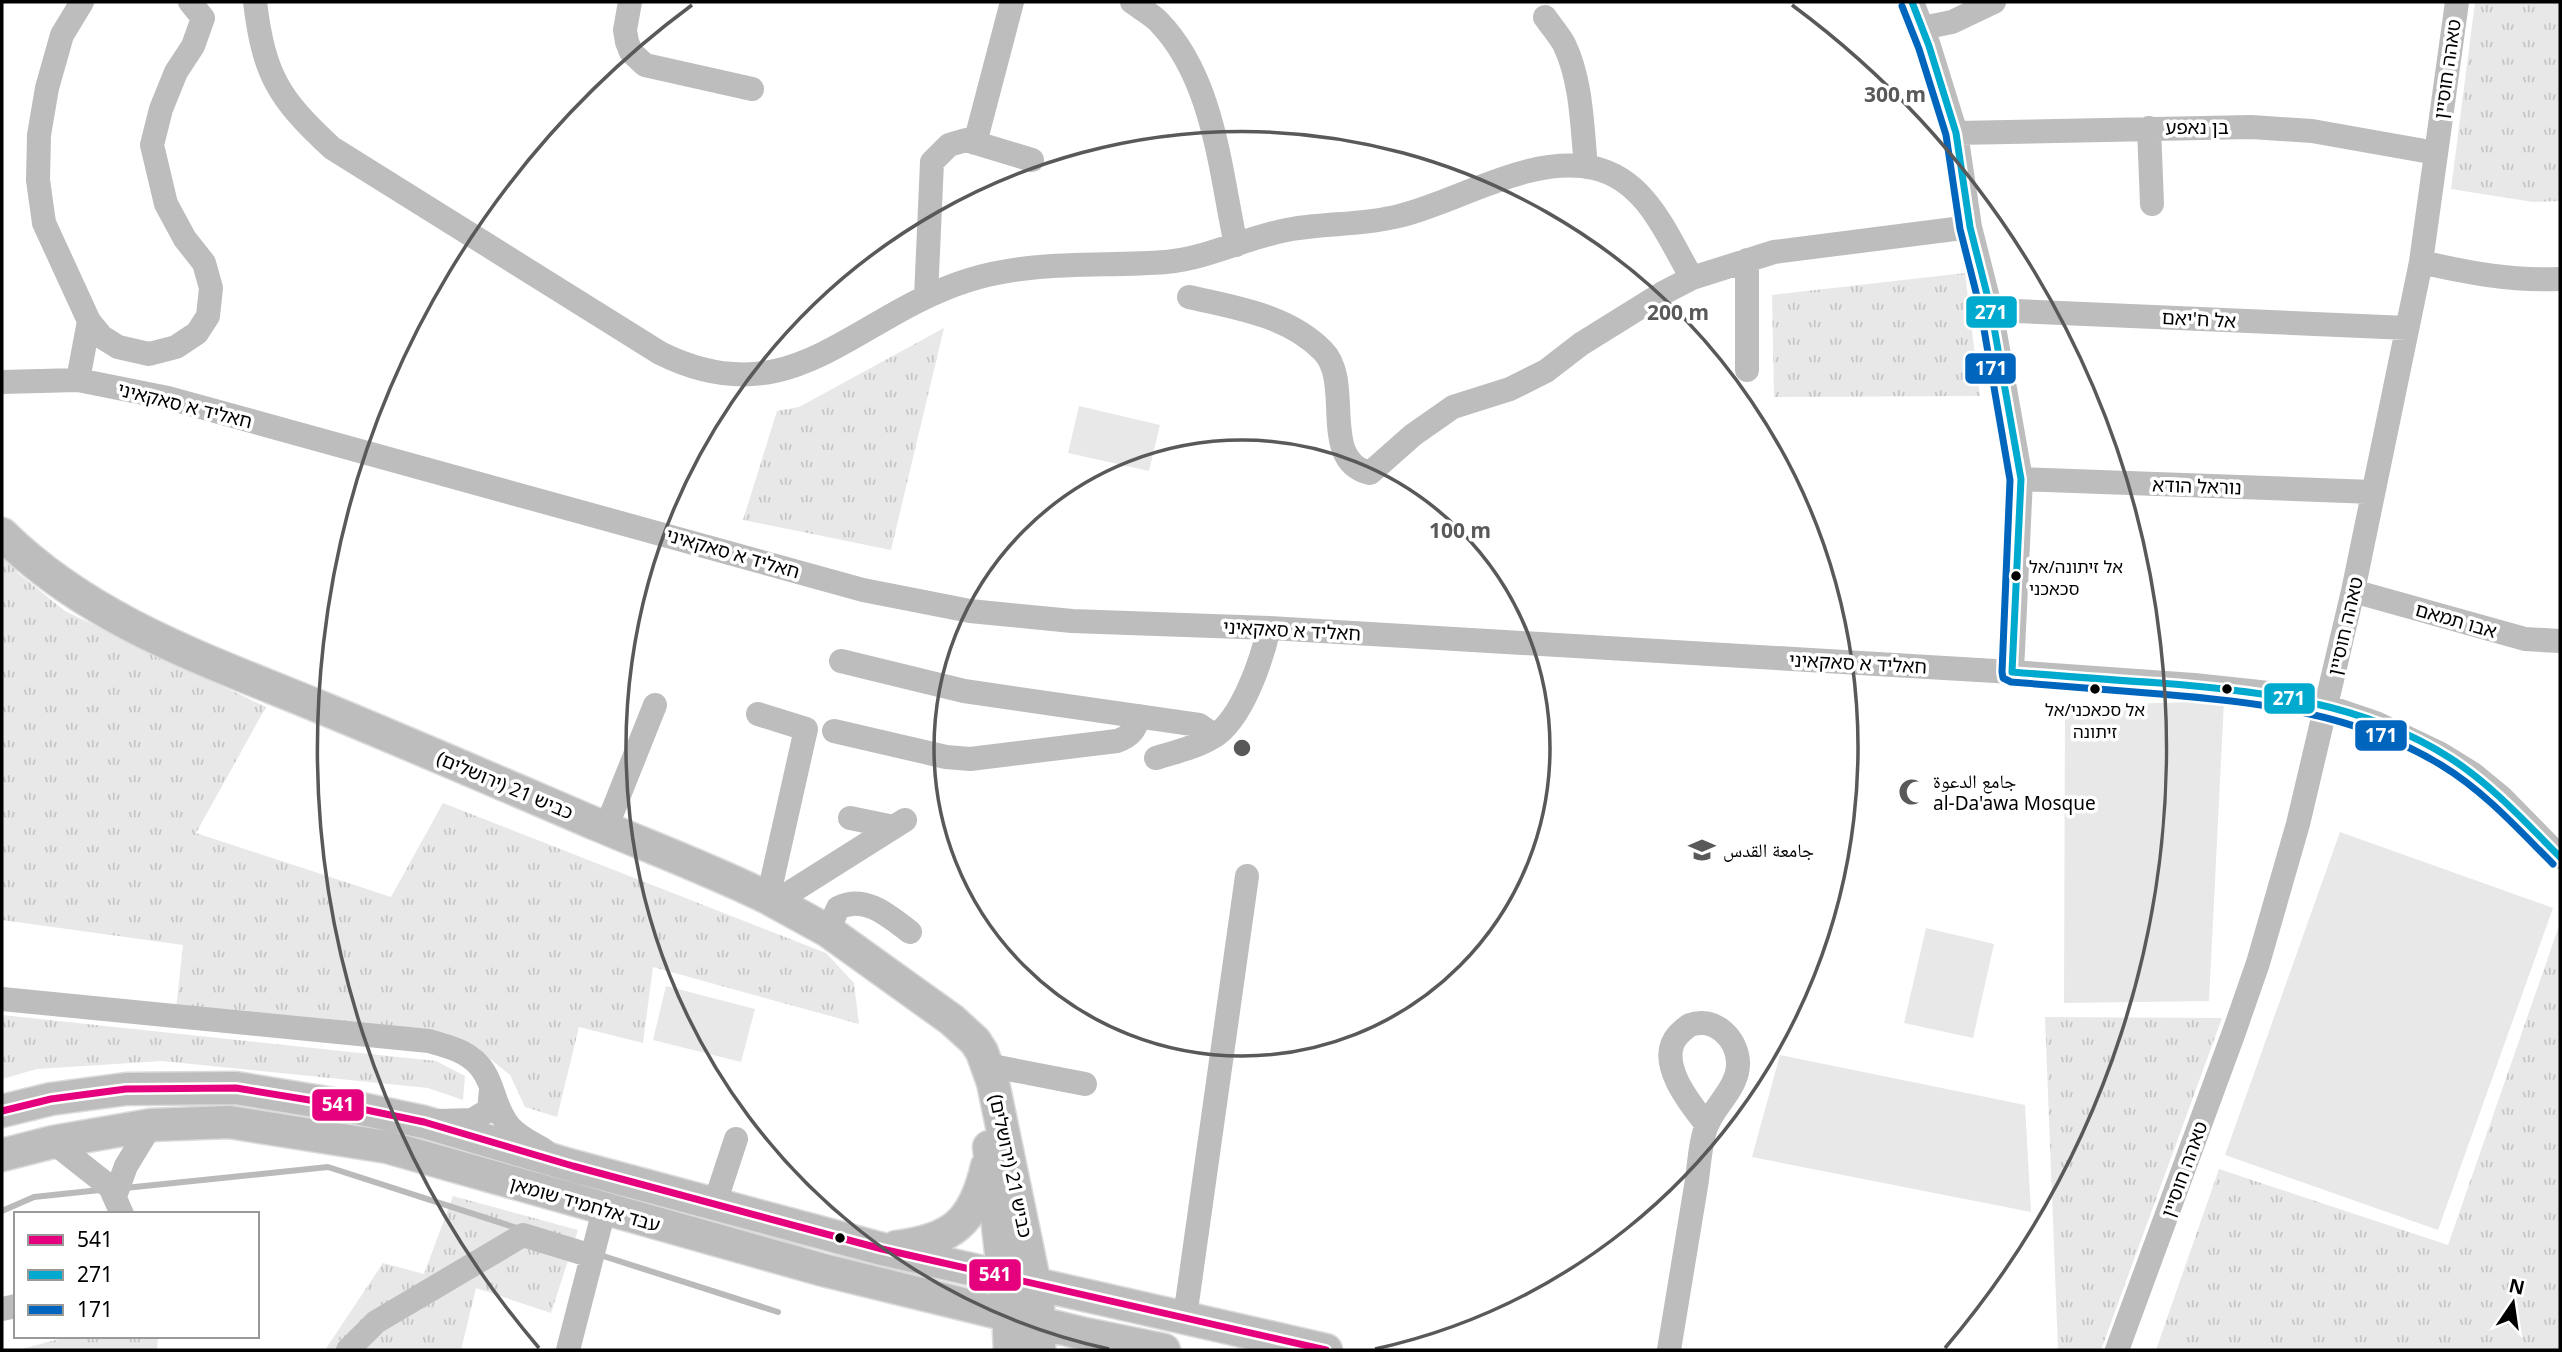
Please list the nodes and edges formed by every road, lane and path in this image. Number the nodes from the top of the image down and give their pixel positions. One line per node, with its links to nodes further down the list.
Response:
1 (82, 2): 29 (street)
2 (190, 2): 29 (street)
3 (255, 2): 26 (street)
4 (630, 2): 12 (street)
5 (1012, 2): 15 (street)
6 (1132, 2): 21 (street)
7 (1912, 2): 11 (street)
8 (1994, 2): 11 (street)
9 (2457, 2): 16 (street, טאהה חוסיין)
10 (1545, 17): 18 (street)
11 (1922, 28): 14 (street)
12 (752, 89)
13 (2149, 128): 14 (street, בן נאפע); 16 (street, בן נאפע); 19 (street)
14 (1956, 133): 20 (street)
15 (975, 143): 17 (street); 26 (street)
16 (2436, 153): 23 (street, טאהה חוסיין)
17 (1032, 160)
18 (1586, 167): 21 (street); 24 (street)
19 (2152, 204)
20 (1970, 227): 22 (street); 28 (street)
21 (1236, 245): 26 (street)
22 (1747, 260): 24 (street); 31 (street)
23 (2421, 262): 25 (street); 30 (street, טאהה חוסיין)
24 (1692, 278): 27 (street)
25 (2560, 279)
26 (926, 297)
27 (1189, 297)
28 (1991, 310): 30 (street, אל ח'יאם); 34 (street)
29 (89, 321): 32 (street)
30 (2407, 328): 35 (street, טאהה חוסיין)
31 (1747, 370)
32 (78, 380): 33 (street, חאליד א סאקאיני); 38 (street, חאליד א סאקאיני)
33 (2, 382)
34 (2021, 479): 35 (street, נוראל הודא); 41 (street)
35 (2373, 492): 37 (street, טאהה חוסיין)
36 (2, 534): 50 (main road, כביש 21 (ירושלים))
37 (2353, 591): 39 (street, אבו תמאם); 43 (street, טאהה חוסיין)
38 (1269, 628): 41 (street, חאליד א סאקאיני); 47 (street)
39 (2560, 641)
40 (841, 661): 45 (street)
41 (2012, 672): 43 (street, חאליד א סאקאיני)
42 (655, 705): 50 (street)
43 (2326, 706): 51 (street, חאליד א סאקאיני); 87 (street, טאהה חוסיין)
44 (758, 713): 53 (street)
45 (1139, 716): 46 (street); 47 (street)
46 (834, 730)
47 (1215, 736): 48 (street)
48 (1156, 758)
49 (849, 818): 53 (street)
50 (606, 828): 53 (main road, כביש 21 (ירושלים))
51 (2560, 857)
52 (1247, 876): 77 (street)
53 (772, 900): 54 (main road, כביש 21 (ירושלים))
54 (828, 931): 55 (street); 57 (main road, כביש 21 (ירושלים))
55 (910, 932)
56 (2, 999): 59 (street)
57 (987, 1065): 58 (street); 67 (main road, כביש 21 (ירושלים)); 75 (main road, כביש 21 (ירושלים))
58 (1085, 1084)
59 (491, 1090): 61 (street); 68 (street)
60 (2, 1111): 61 (main road, עבד אלחמיד שומאן)
61 (425, 1122): 68 (main road, עבד אלחמיד שומאן)
62 (151, 1125): 65 (main road, עבד אלחמיד שומאן); 70 (street); 71 (main road, עבד אלחמיד שומאן)
63 (1707, 1125): 86 (street)
64 (736, 1139): 69 (street)
65 (52, 1142): 66 (main road, עבד אלחמיד שומאן); 70 (street)
66 (2, 1155)
67 (990, 1155): 72 (main road); 74 (main road, כביש 21 (ירושלים))
68 (573, 1166): 69 (main road, עבד אלחמיד שומאן)
69 (715, 1203): 72 (main road, עבד אלחמיד שומאן)
70 (119, 1205)
71 (604, 1210): 73 (street); 76 (main road, עבד אלחמיד שומאן)
72 (882, 1248): 74 (main road, עבד אלחמיד שומאן)
73 (592, 1256): 80 (street); 81 (street)
74 (1004, 1277): 75 (main road, עבד אלחמיד שומאן); 76 (main road, כביש 21 (ירושלים))
75 (1035, 1284): 77 (main road, עבד אלחמיד שומאן); 79 (main road, כביש 21 (ירושלים))
76 (1009, 1315): 79 (main road, עבד אלחמיד שומאן); 82 (main road, כביש 21 (ירושלים))
77 (1185, 1317): 85 (main road, עבד אלחמיד שומאן)
78 (1085, 1334): 79 (main road, עבד אלחמיד שומאן); 83 (main road); 84 (main road, עבד אלחמיד שומאן)
79 (1039, 1337)
80 (348, 1350)
81 (568, 1350)
82 (1010, 1350)
83 (1059, 1350)
84 (1164, 1350)
85 (1326, 1350)
86 (1669, 1350)
87 (2117, 1350)

